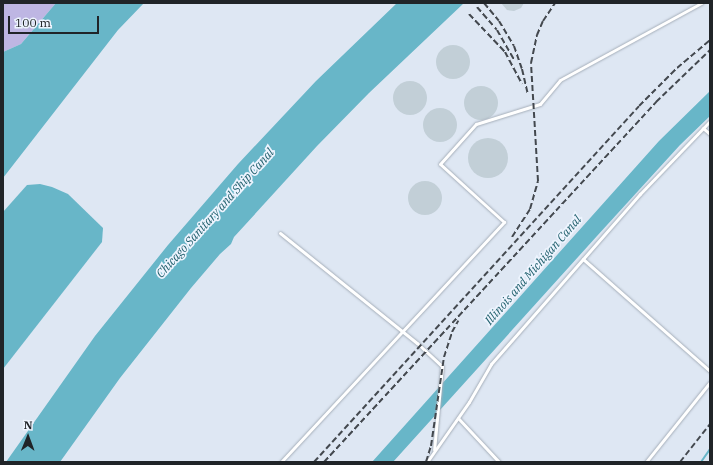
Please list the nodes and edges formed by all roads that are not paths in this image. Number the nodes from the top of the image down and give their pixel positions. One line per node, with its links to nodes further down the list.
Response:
1 (701, 3): 7 (lane)
2 (710, 121): 3 (lane)
3 (704, 128): 4 (lane); 6 (lane)
4 (710, 134)
5 (280, 233): 7 (lane)
6 (583, 259): 8 (lane); 10 (lane)
7 (402, 331): 11 (lane); 12 (lane)
8 (710, 371)
9 (710, 382): 15 (lane)
10 (458, 418): 11 (lane); 14 (lane)
11 (434, 452): 13 (lane)
12 (281, 462)
13 (426, 462)
14 (499, 462)
15 (646, 462)

